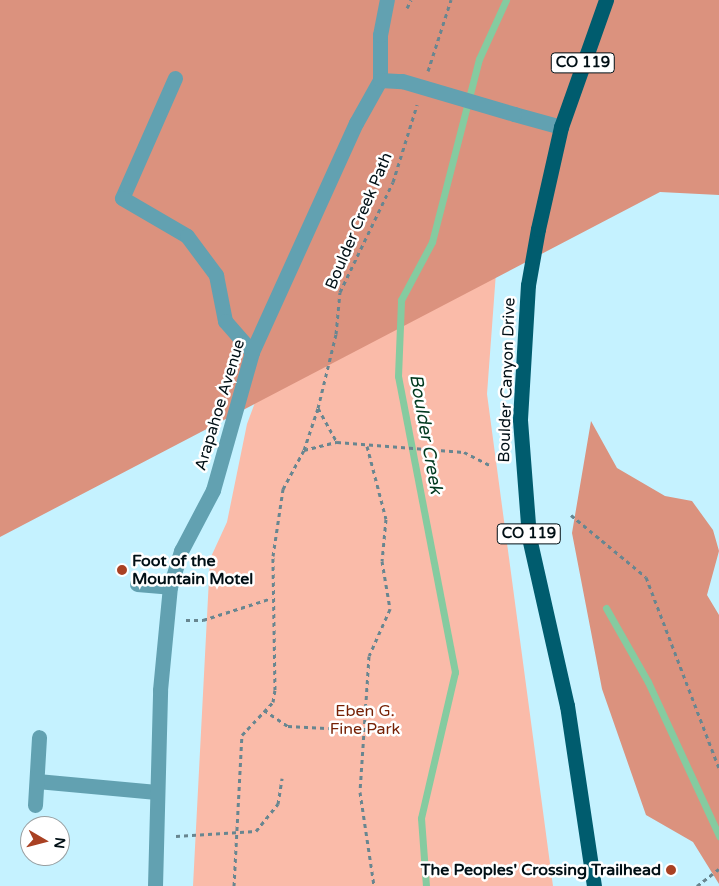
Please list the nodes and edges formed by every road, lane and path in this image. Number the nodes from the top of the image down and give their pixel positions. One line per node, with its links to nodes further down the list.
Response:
1 (387, 0): 5 (street)
2 (451, 0): 6 (path)
3 (606, 0): 8 (main road, Boulder Canyon Drive / CO 119)
4 (175, 78): 9 (street)
5 (380, 80): 8 (street, bridge); 9 (street, Arapahoe Avenue)
6 (425, 82)
7 (419, 100): 10 (path, Boulder Creek Path)
8 (561, 127): 34 (main road, Boulder Canyon Drive / CO 119)
9 (252, 352): 17 (street, Arapahoe Avenue)
10 (318, 408): 11 (path); 13 (path, Boulder Creek Path)
11 (337, 442): 12 (path); 13 (path)
12 (367, 446): 14 (path); 21 (path)
13 (304, 450): 18 (path, Boulder Creek Path)
14 (491, 466)
15 (571, 515): 23 (path)
16 (137, 584): 17 (street)
17 (170, 587): 26 (street, Arapahoe Avenue)
18 (272, 598): 19 (path); 20 (path, Boulder Creek Path)
19 (203, 620)
20 (264, 710): 21 (path); 28 (path, Boulder Creek Path)
21 (364, 730): 33 (path)
22 (39, 738): 25 (street)
23 (719, 768)
24 (282, 778): 28 (path)
25 (36, 781): 26 (street); 27 (street)
26 (156, 792): 29 (street, Arapahoe Avenue)
27 (35, 805)
28 (236, 830): 29 (path); 32 (path, Boulder Creek Path)
29 (154, 840): 31 (street, Arapahoe Avenue)
30 (719, 869): 35 (path)
31 (155, 886)
32 (234, 886)
33 (374, 886)
34 (594, 886)
35 (697, 886)

